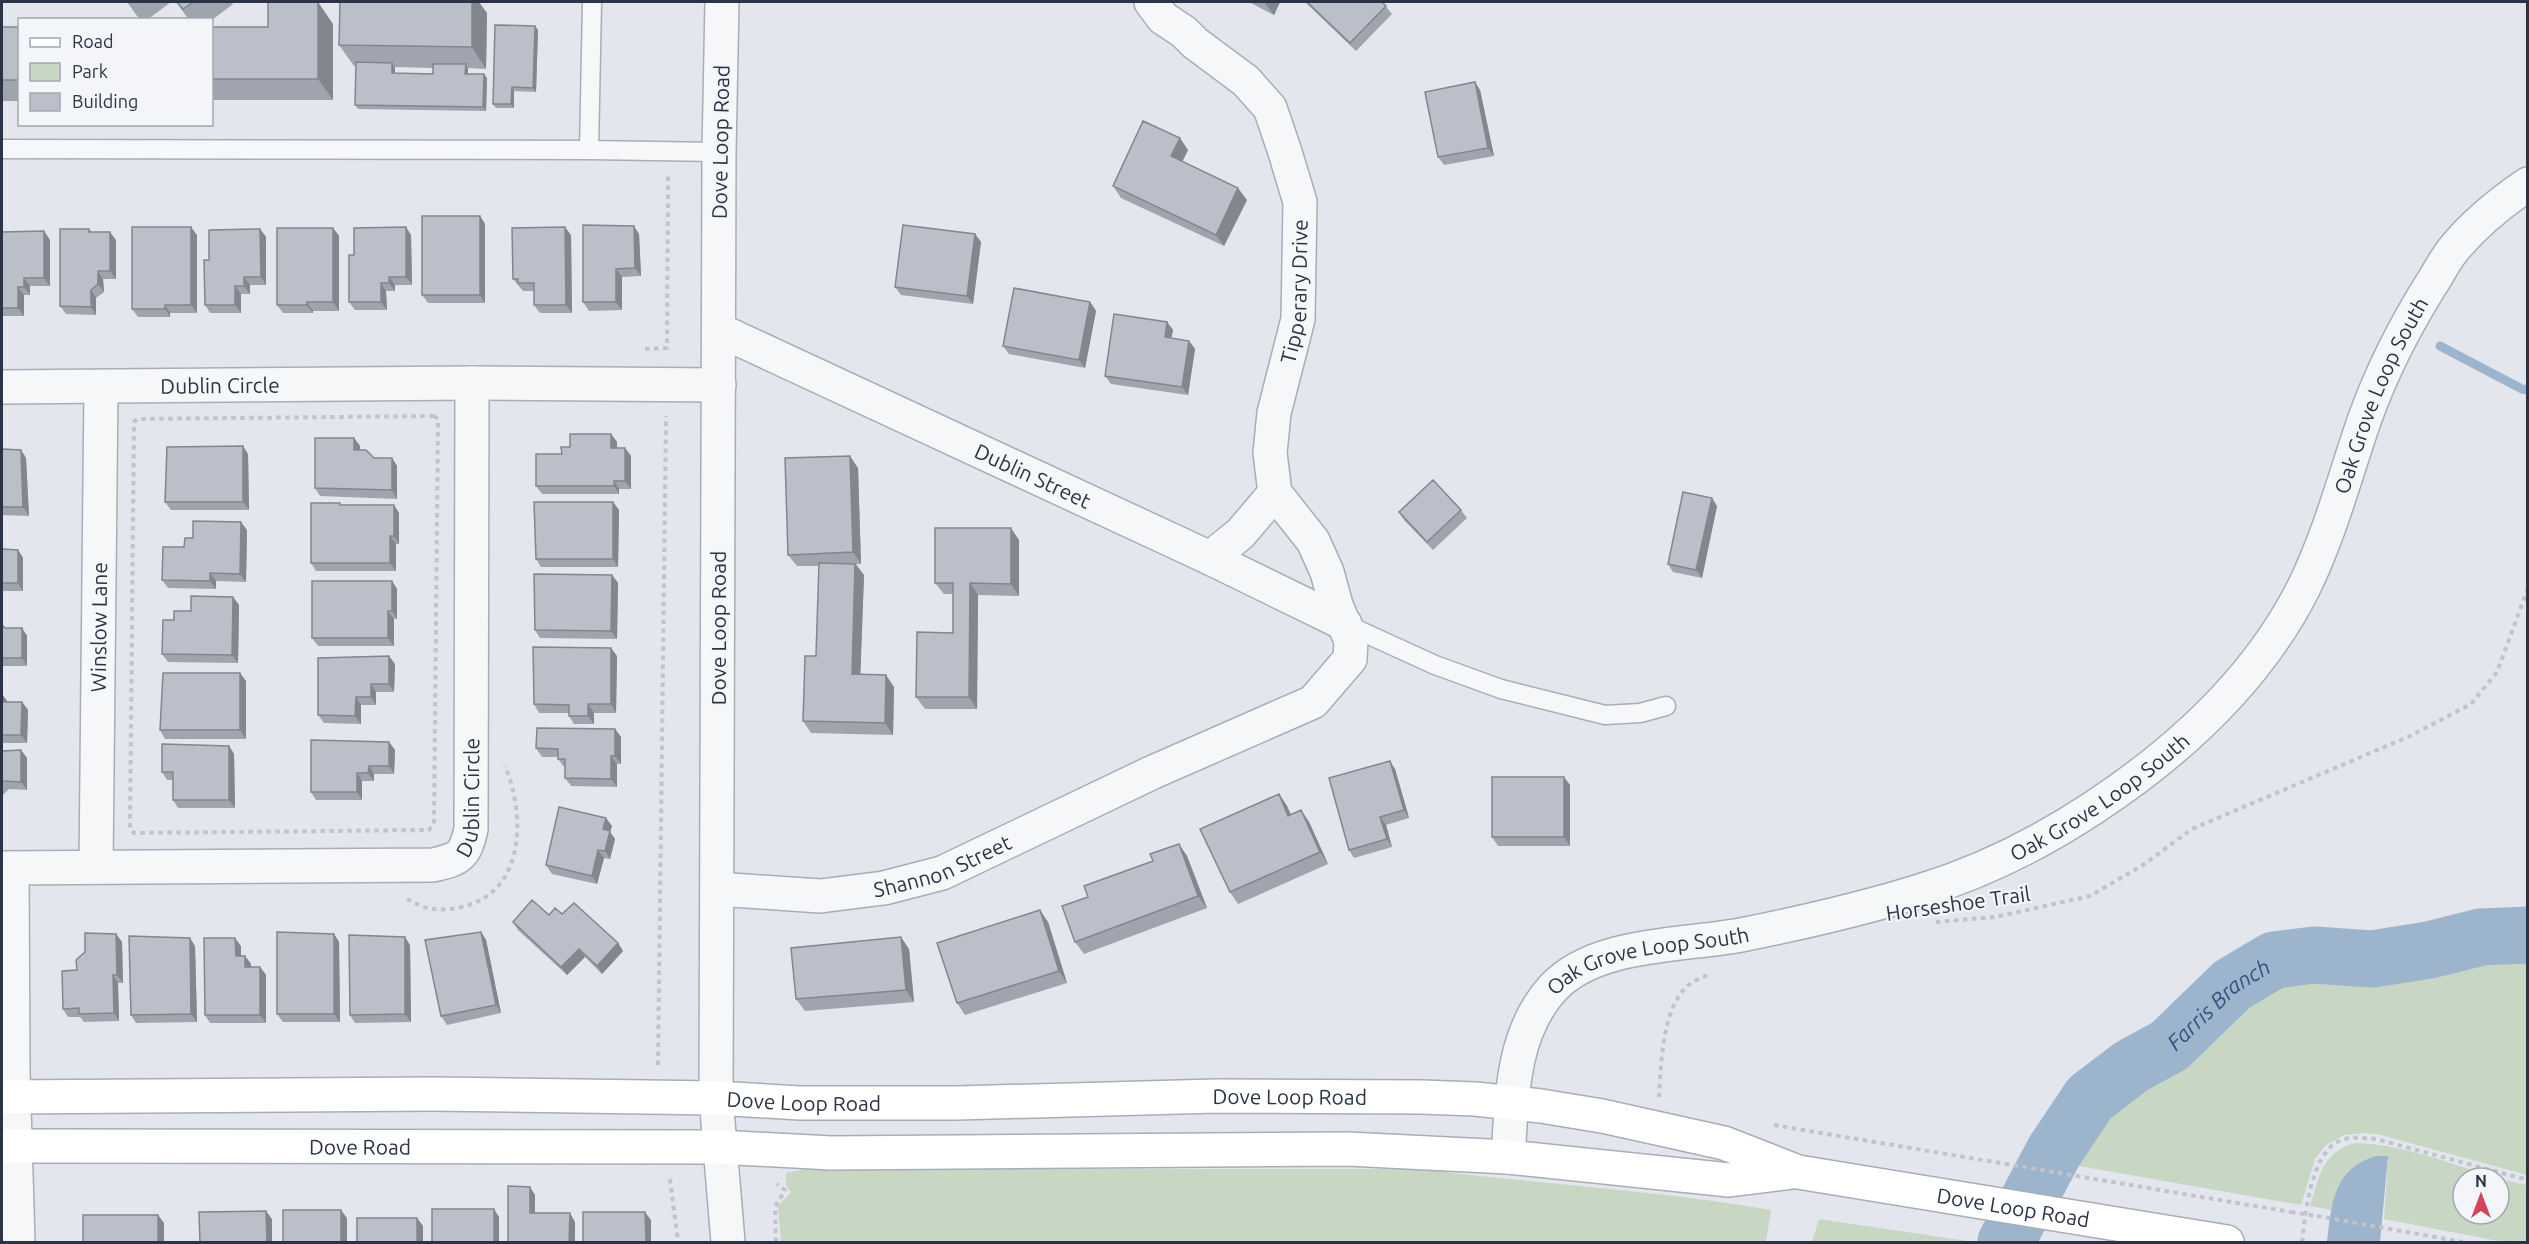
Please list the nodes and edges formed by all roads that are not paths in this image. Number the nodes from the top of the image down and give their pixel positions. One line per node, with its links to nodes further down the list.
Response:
1 (592, 2): 6 (lane)
2 (710, 2): 3 (lane)
3 (722, 2): 7 (street, Dove Loop Road)
4 (1150, 2): 14 (street, Tipperary Drive)
5 (2, 149): 6 (lane)
6 (589, 150): 7 (lane)
7 (719, 152): 9 (street, Dove Loop Road)
8 (2528, 184): 23 (street, Oak Grove Loop South)
9 (719, 330): 11 (street, Dove Loop Road); 15 (street, Dublin Street)
10 (472, 383): 11 (street, Dublin Circle); 13 (street, Dublin Circle); 18 (street, Dublin Circle)
11 (719, 385): 20 (street, Dove Loop Road)
12 (2, 387): 13 (street, Dublin Circle)
13 (101, 387): 18 (street, Winslow Lane)
14 (1275, 493): 15 (street); 16 (street)
15 (1210, 558): 16 (street, Dublin Street)
16 (1346, 624): 17 (lane); 20 (street, Shannon Street)
17 (1666, 706)
18 (96, 867): 19 (street, Dublin Circle)
19 (7, 868): 21 (street)
20 (717, 890): 22 (street, Dove Loop Road)
21 (8, 1097): 22 (main road); 24 (street)
22 (716, 1098): 23 (main road, Dove Loop Road); 25 (street)
23 (1512, 1102): 26 (street, Oak Grove Loop South); 27 (main road, Dove Loop Road)
24 (9, 1146): 25 (main road, Dove Road); 28 (street)
25 (719, 1147): 26 (main road, Dove Loop Road); 29 (street)
26 (1508, 1157): 27 (main road, Dove Loop Road)
27 (1798, 1172): 30 (main road, Dove Loop Road)
28 (18, 1242)
29 (728, 1242)
30 (2227, 1242)

